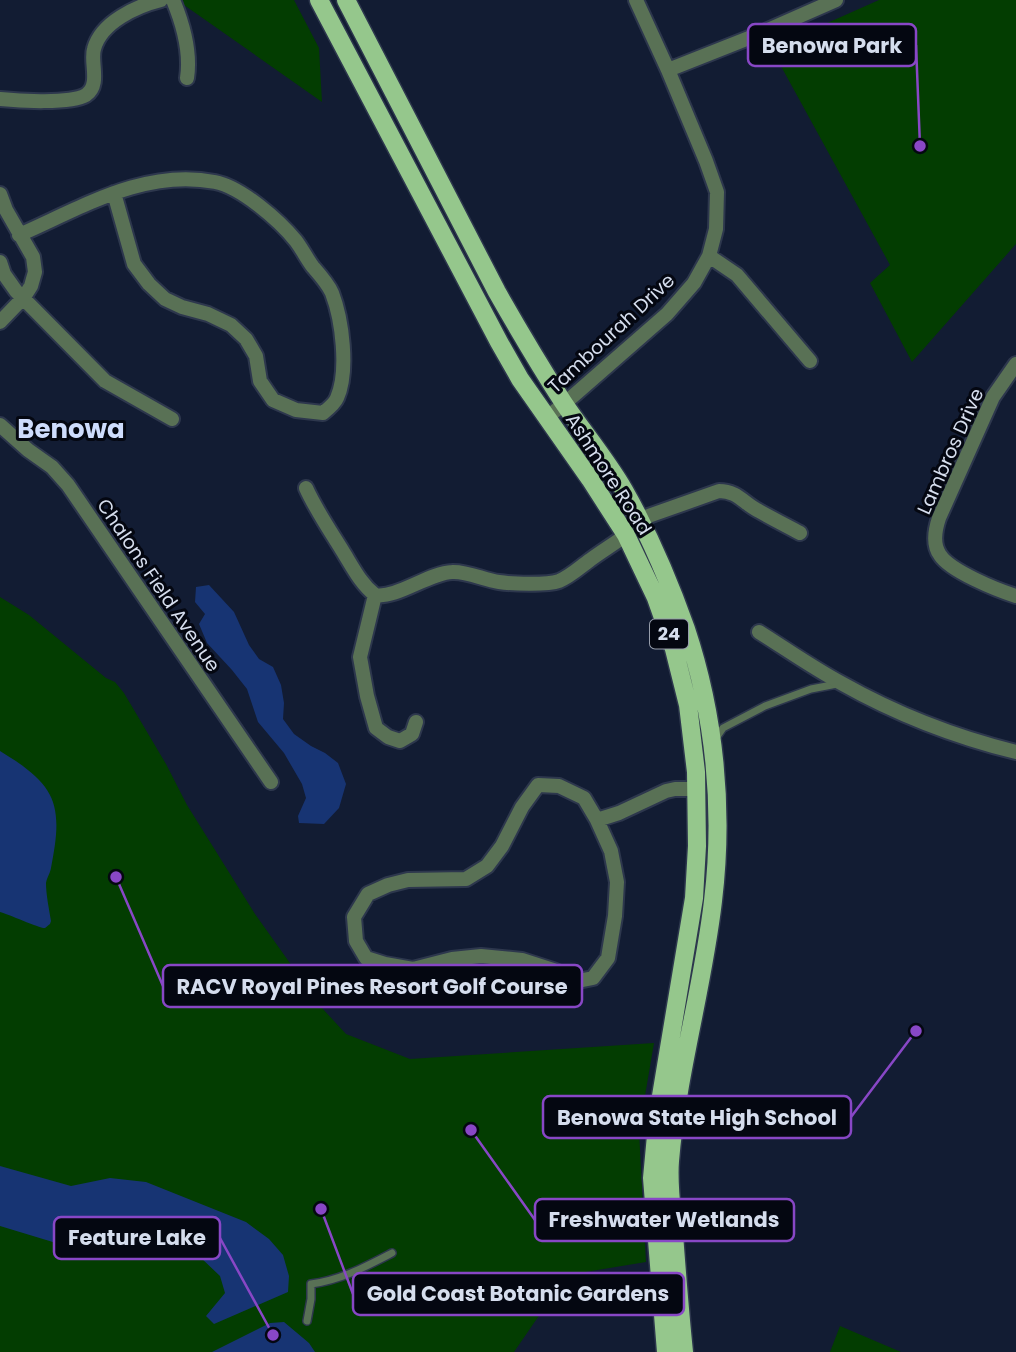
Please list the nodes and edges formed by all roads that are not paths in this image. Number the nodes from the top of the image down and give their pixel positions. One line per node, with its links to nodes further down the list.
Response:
1 (161, 0): 9 (street)
2 (173, 0): 8 (street)
3 (319, 0): 20 (main road, Ashmore Road / 24)
4 (346, 0): 19 (main road, Ashmore Road / 24)
5 (636, 0): 7 (street, Tambourah Drive)
6 (836, 0): 7 (street)
7 (668, 70): 13 (street, Tambourah Drive)
8 (187, 78)
9 (0, 99)
10 (114, 193): 10 (street); 12 (street)
11 (0, 194): 12 (street)
12 (19, 234): 15 (street)
13 (709, 256): 17 (street); 19 (street, Tambourah Drive)
14 (0, 262): 15 (street)
15 (24, 297): 16 (street); 21 (street)
16 (0, 322)
17 (810, 361)
18 (1016, 364): 28 (street, Lambros Drive)
19 (564, 404): 20 (street, Tambourah Drive); 24 (main road, Ashmore Road / 24)
20 (546, 418): 26 (main road, Ashmore Road / 24)
21 (172, 419)
22 (0, 425): 34 (street, Chalons Field Avenue)
23 (306, 488): 27 (street)
24 (640, 519): 25 (street); 32 (main road, Ashmore Road / 24)
25 (800, 533)
26 (626, 536): 27 (street); 35 (main road, Ashmore Road / 24)
27 (375, 595): 31 (street)
28 (1016, 596)
29 (759, 632): 30 (street)
30 (841, 683): 32 (lane); 33 (street)
31 (416, 722)
32 (712, 745): 40 (main road, Ashmore Road / 24)
33 (1016, 752)
34 (271, 782)
35 (696, 789): 36 (street); 39 (main road, Ashmore Road / 24)
36 (597, 820): 36 (street)
37 (392, 1253): 38 (lane)
38 (307, 1321)
39 (666, 1352)
40 (684, 1352)

